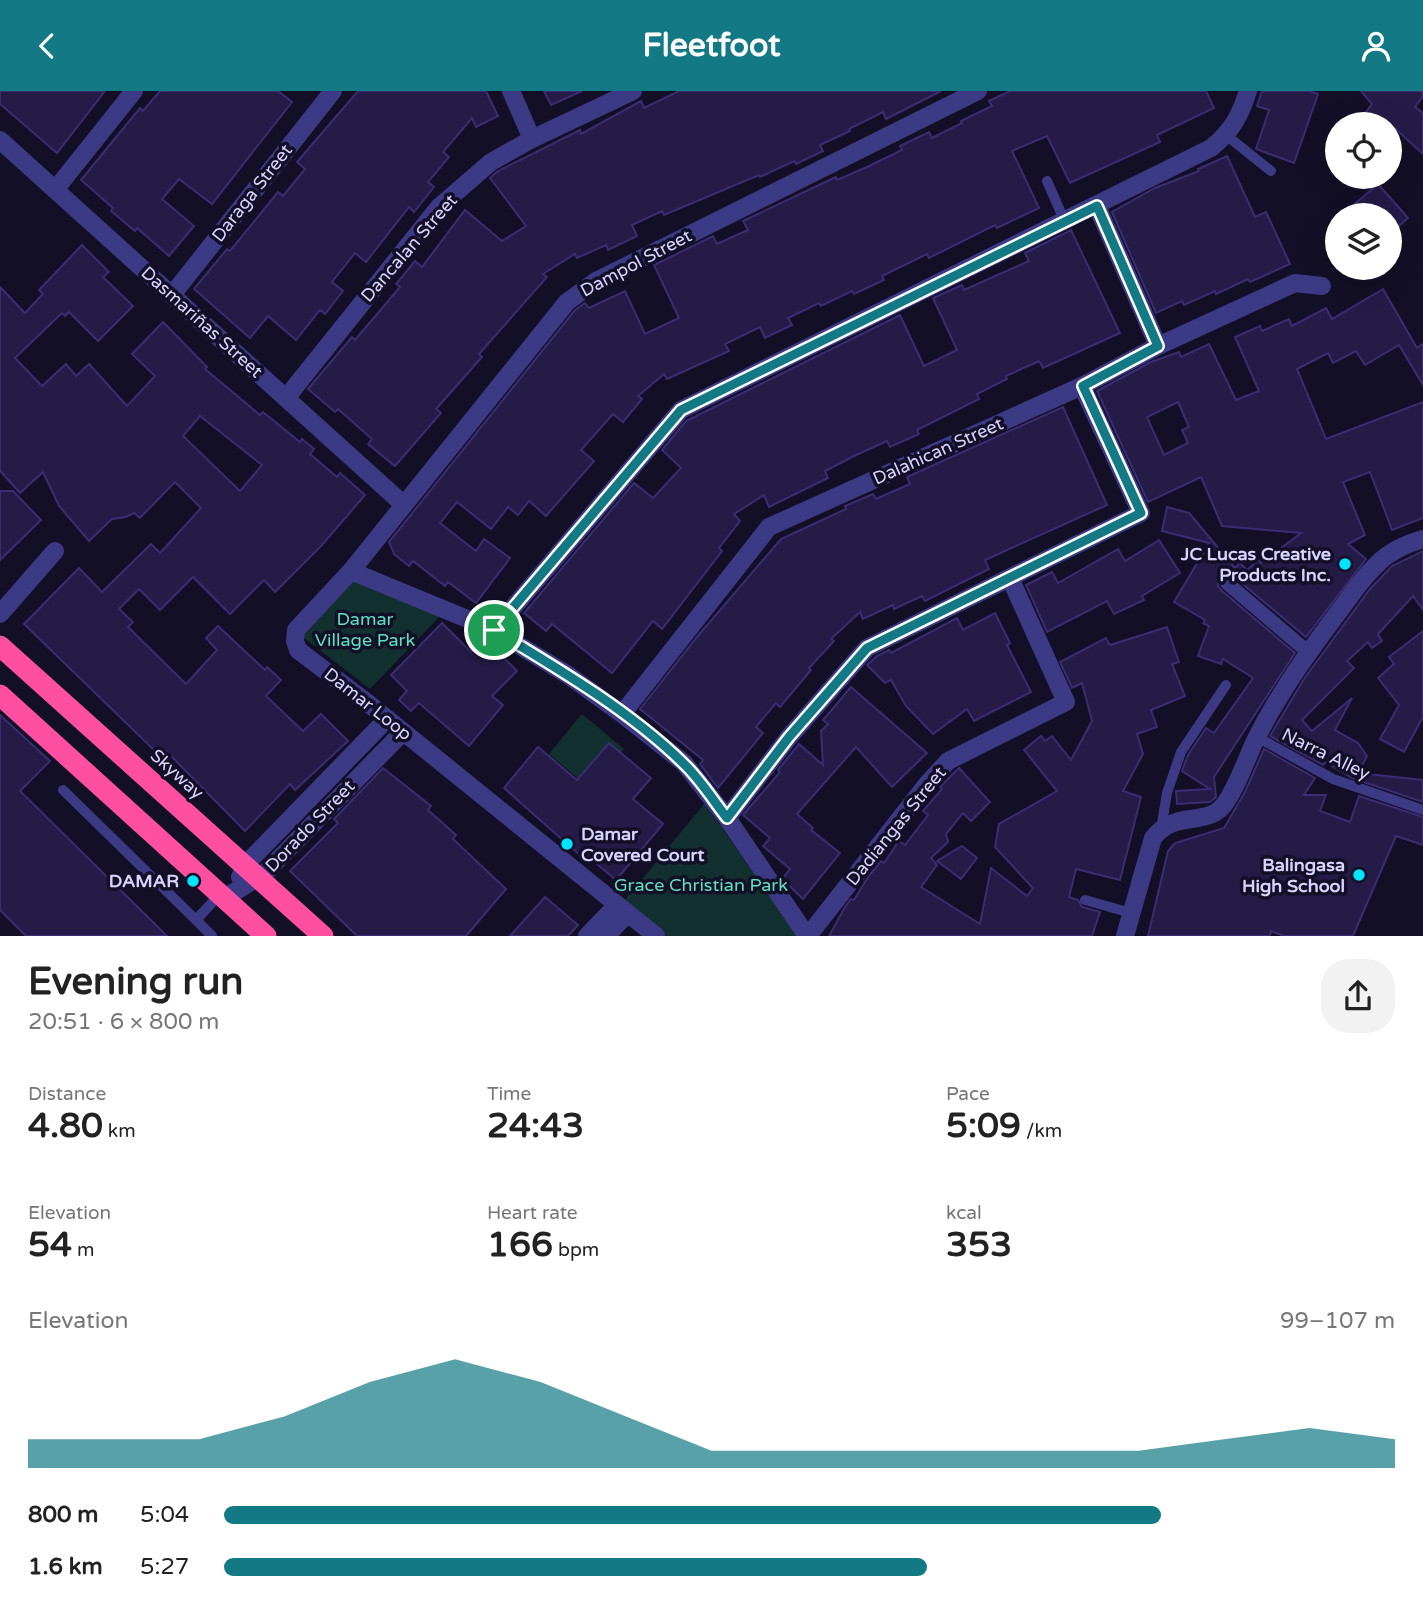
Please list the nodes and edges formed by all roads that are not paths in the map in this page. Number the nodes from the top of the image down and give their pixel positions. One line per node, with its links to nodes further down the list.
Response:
1 (134, 91): 12 (street)
2 (333, 91): 16 (street, Daraga Street)
3 (511, 91): 8 (street)
4 (633, 91): 8 (street, Dancalan Street)
5 (978, 91): 20 (street, Dampol Street)
6 (1248, 91): 7 (street)
7 (1226, 135): 10 (lane); 13 (street)
8 (532, 139): 19 (street, Dancalan Street)
9 (0, 140): 12 (street, Dasmariñas Street)
10 (1271, 171)
11 (1047, 181): 14 (lane)
12 (55, 190): 16 (street, Dasmariñas Street)
13 (1097, 206): 14 (street); 17 (street)
14 (1065, 222): 27 (street)
15 (1322, 286): 17 (street, Dalahican Street)
16 (172, 295): 19 (street, Dasmariñas Street)
17 (1158, 346): 18 (street, Dalahican Street)
18 (1083, 386): 24 (street); 32 (street, Dalahican Street)
19 (286, 398): 20 (street, Dasmariñas Street)
20 (403, 503): 23 (street, Dampol Street)
21 (1423, 539): 29 (street)
22 (55, 551): 26 (street)
23 (351, 571): 27 (street); 33 (street, Damar Loop)
24 (1010, 578): 38 (street); 51 (street, Dadiangas Street)
25 (1227, 583): 29 (street)
26 (0, 614)
27 (494, 630): 32 (street)
28 (0, 646): 47 (highway, Skyway, bridge)
29 (1308, 652): 35 (street)
30 (1226, 685): 39 (lane)
31 (0, 695): 46 (highway, bridge)
32 (622, 714): 38 (street)
33 (387, 719): 34 (street, Damar Loop); 34 (street, Dorado Street)
34 (403, 731): 42 (street, Damar Loop)
35 (1257, 737): 37 (lane, Narra Alley); 39 (street)
36 (63, 790): 44 (lane)
37 (1423, 810)
38 (727, 818): 51 (street)
39 (1161, 828): 43 (street)
40 (225, 889): 44 (lane)
41 (1085, 900): 43 (lane)
42 (622, 909): 48 (street); 49 (street); 50 (street, Damar Loop)
43 (1132, 913): 52 (street)
44 (196, 920): 45 (lane)
45 (212, 936)
46 (266, 936)
47 (323, 936)
48 (587, 936)
49 (606, 936)
50 (656, 936)
51 (807, 936)
52 (1125, 936)

